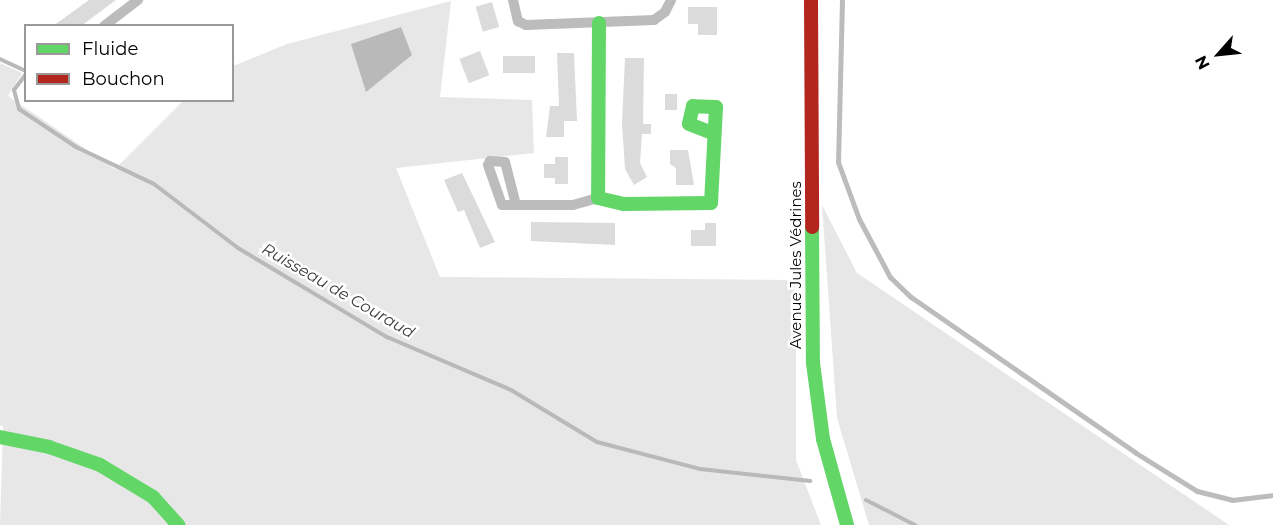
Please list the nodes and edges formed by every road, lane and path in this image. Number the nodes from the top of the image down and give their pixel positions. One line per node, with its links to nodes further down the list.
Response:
1 (138, 0): 7 (street)
2 (513, 0): 6 (street)
3 (671, 0): 6 (street)
4 (811, 0): 14 (street, Avenue Jules Védrines)
5 (842, 0): 12 (lane)
6 (599, 23): 9 (street)
7 (107, 24)
8 (712, 133): 9 (street)
9 (598, 198): 10 (street)
10 (516, 205)
11 (0, 437): 13 (street)
12 (1273, 495)
13 (178, 525)
14 (847, 525)

